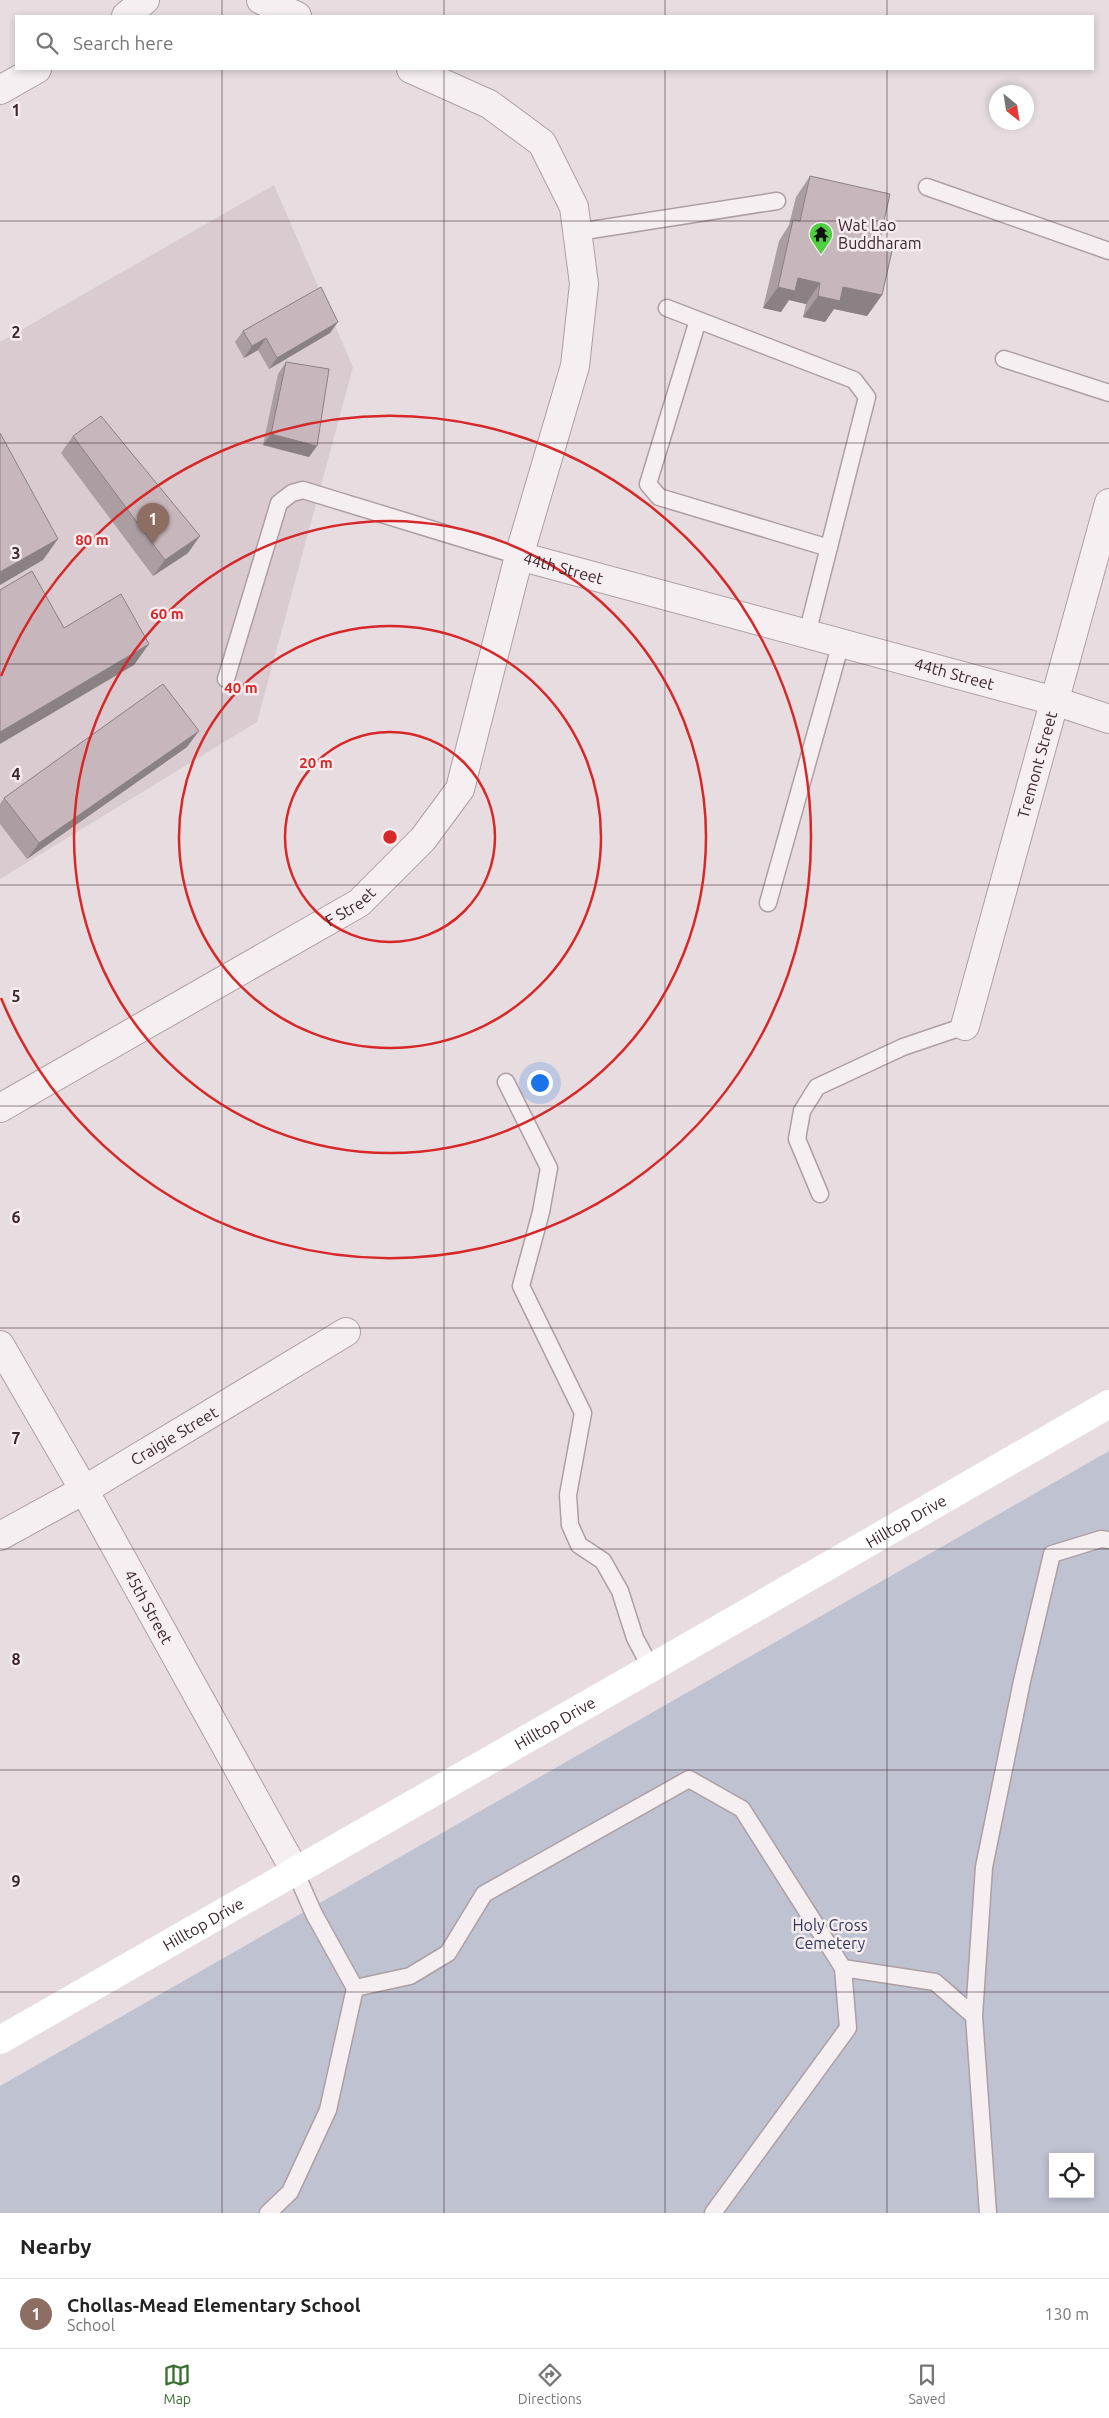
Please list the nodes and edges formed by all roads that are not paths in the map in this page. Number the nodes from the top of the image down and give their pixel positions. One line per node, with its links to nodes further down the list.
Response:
1 (145, 0): 3 (street)
2 (261, 0): 4 (street)
3 (127, 15)
4 (295, 15)
5 (35, 70): 7 (street)
6 (413, 70): 10 (street, 44th Street)
7 (0, 90)
8 (927, 187): 11 (lane)
9 (777, 201): 10 (lane)
10 (578, 232): 18 (street, 44th Street)
11 (1109, 251)
12 (667, 308): 13 (lane)
13 (698, 320): 17 (lane); 17 (lane)
14 (1004, 359): 15 (lane)
15 (1109, 393)
16 (1109, 503): 22 (street, Tremont Street)
17 (829, 548): 19 (lane)
18 (519, 556): 19 (street, 44th Street); 21 (lane); 27 (street, F Street)
19 (807, 634): 20 (street, 44th Street)
20 (841, 643): 22 (street, 44th Street); 24 (lane)
21 (226, 678)
22 (1055, 701): 23 (street, 44th Street); 25 (street, Tremont Street)
23 (1109, 719)
24 (768, 903)
25 (965, 1026): 28 (lane)
26 (506, 1082): 35 (lane)
27 (0, 1108)
28 (820, 1194)
29 (346, 1332): 32 (street, Craigie Street)
30 (0, 1345): 32 (street, 45th Street)
31 (1109, 1404): 35 (street, Hilltop Drive)
32 (84, 1490): 33 (street, Craigie Street); 36 (street, 45th Street)
33 (0, 1536)
34 (1109, 1540): 39 (lane)
35 (651, 1668): 36 (street, Hilltop Drive)
36 (295, 1871): 38 (lane); 40 (street, Hilltop Drive)
37 (843, 1968): 38 (lane); 39 (lane); 42 (lane)
38 (356, 1988): 41 (lane)
39 (974, 2016): 43 (lane)
40 (0, 2040)
41 (268, 2213)
42 (713, 2213)
43 (988, 2213)

